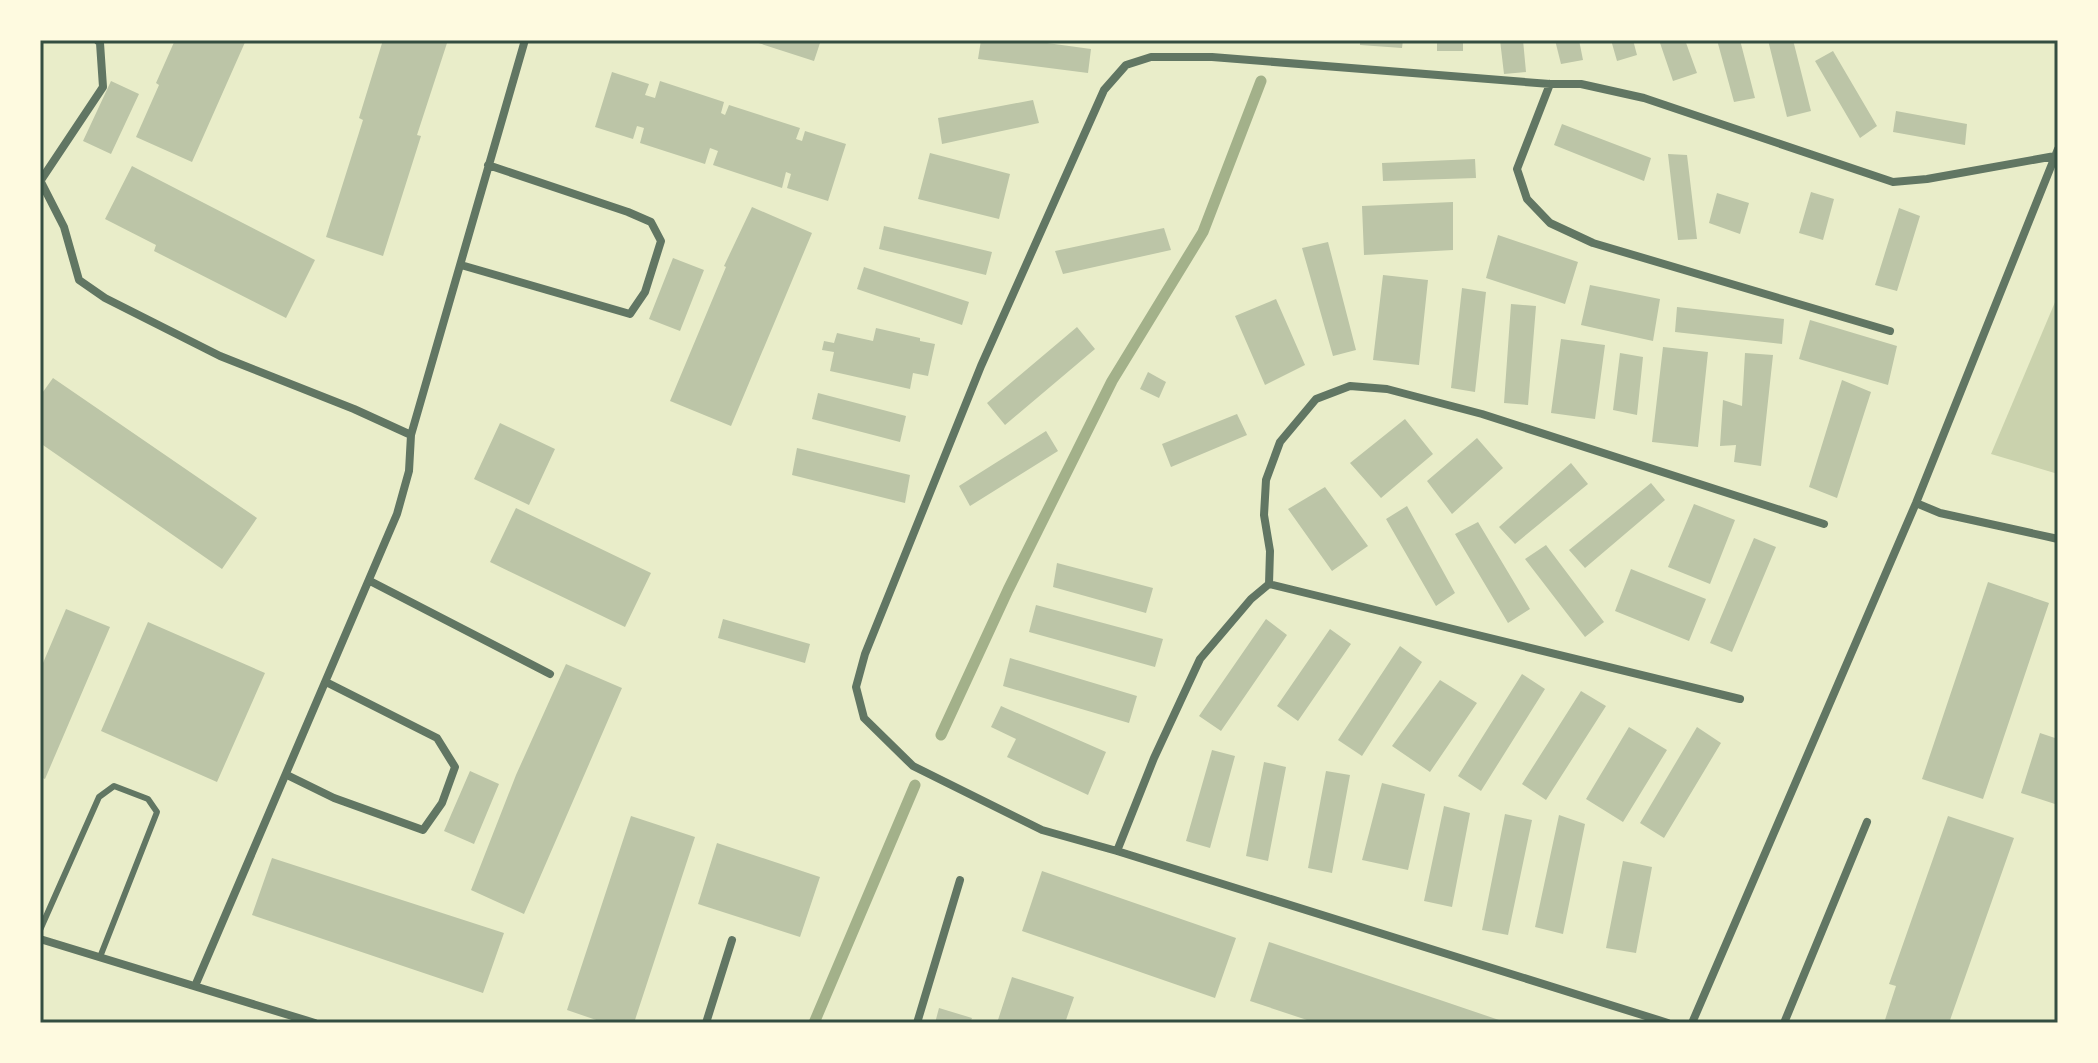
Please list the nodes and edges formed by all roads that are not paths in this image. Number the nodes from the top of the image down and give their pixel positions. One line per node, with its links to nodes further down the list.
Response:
1 (97, 40): 6 (street)
2 (525, 40): 5 (street)
3 (1550, 84): 4 (street); 8 (street); 20 (street)
4 (2056, 152): 10 (street)
5 (488, 165): 7 (street); 7 (street)
6 (40, 180): 9 (street)
7 (461, 265): 9 (street)
8 (1890, 331)
9 (411, 435): 13 (street)
10 (1916, 503): 12 (street); 31 (street)
11 (1824, 524): 14 (street)
12 (2058, 539)
13 (370, 581): 15 (street); 16 (street)
14 (1269, 584): 17 (street); 20 (street)
15 (550, 674)
16 (326, 682): 18 (street); 18 (street)
17 (1740, 699)
18 (287, 775): 26 (street)
19 (1867, 822): 32 (street)
20 (1117, 851): 30 (street)
21 (960, 880): 29 (street)
22 (40, 930): 25 (lane)
23 (40, 939): 25 (street)
24 (732, 940): 28 (street)
25 (100, 957): 26 (street)
26 (195, 986): 27 (street)
27 (315, 1023)
28 (706, 1023)
29 (917, 1023)
30 (1668, 1023)
31 (1692, 1023)
32 (1784, 1023)

